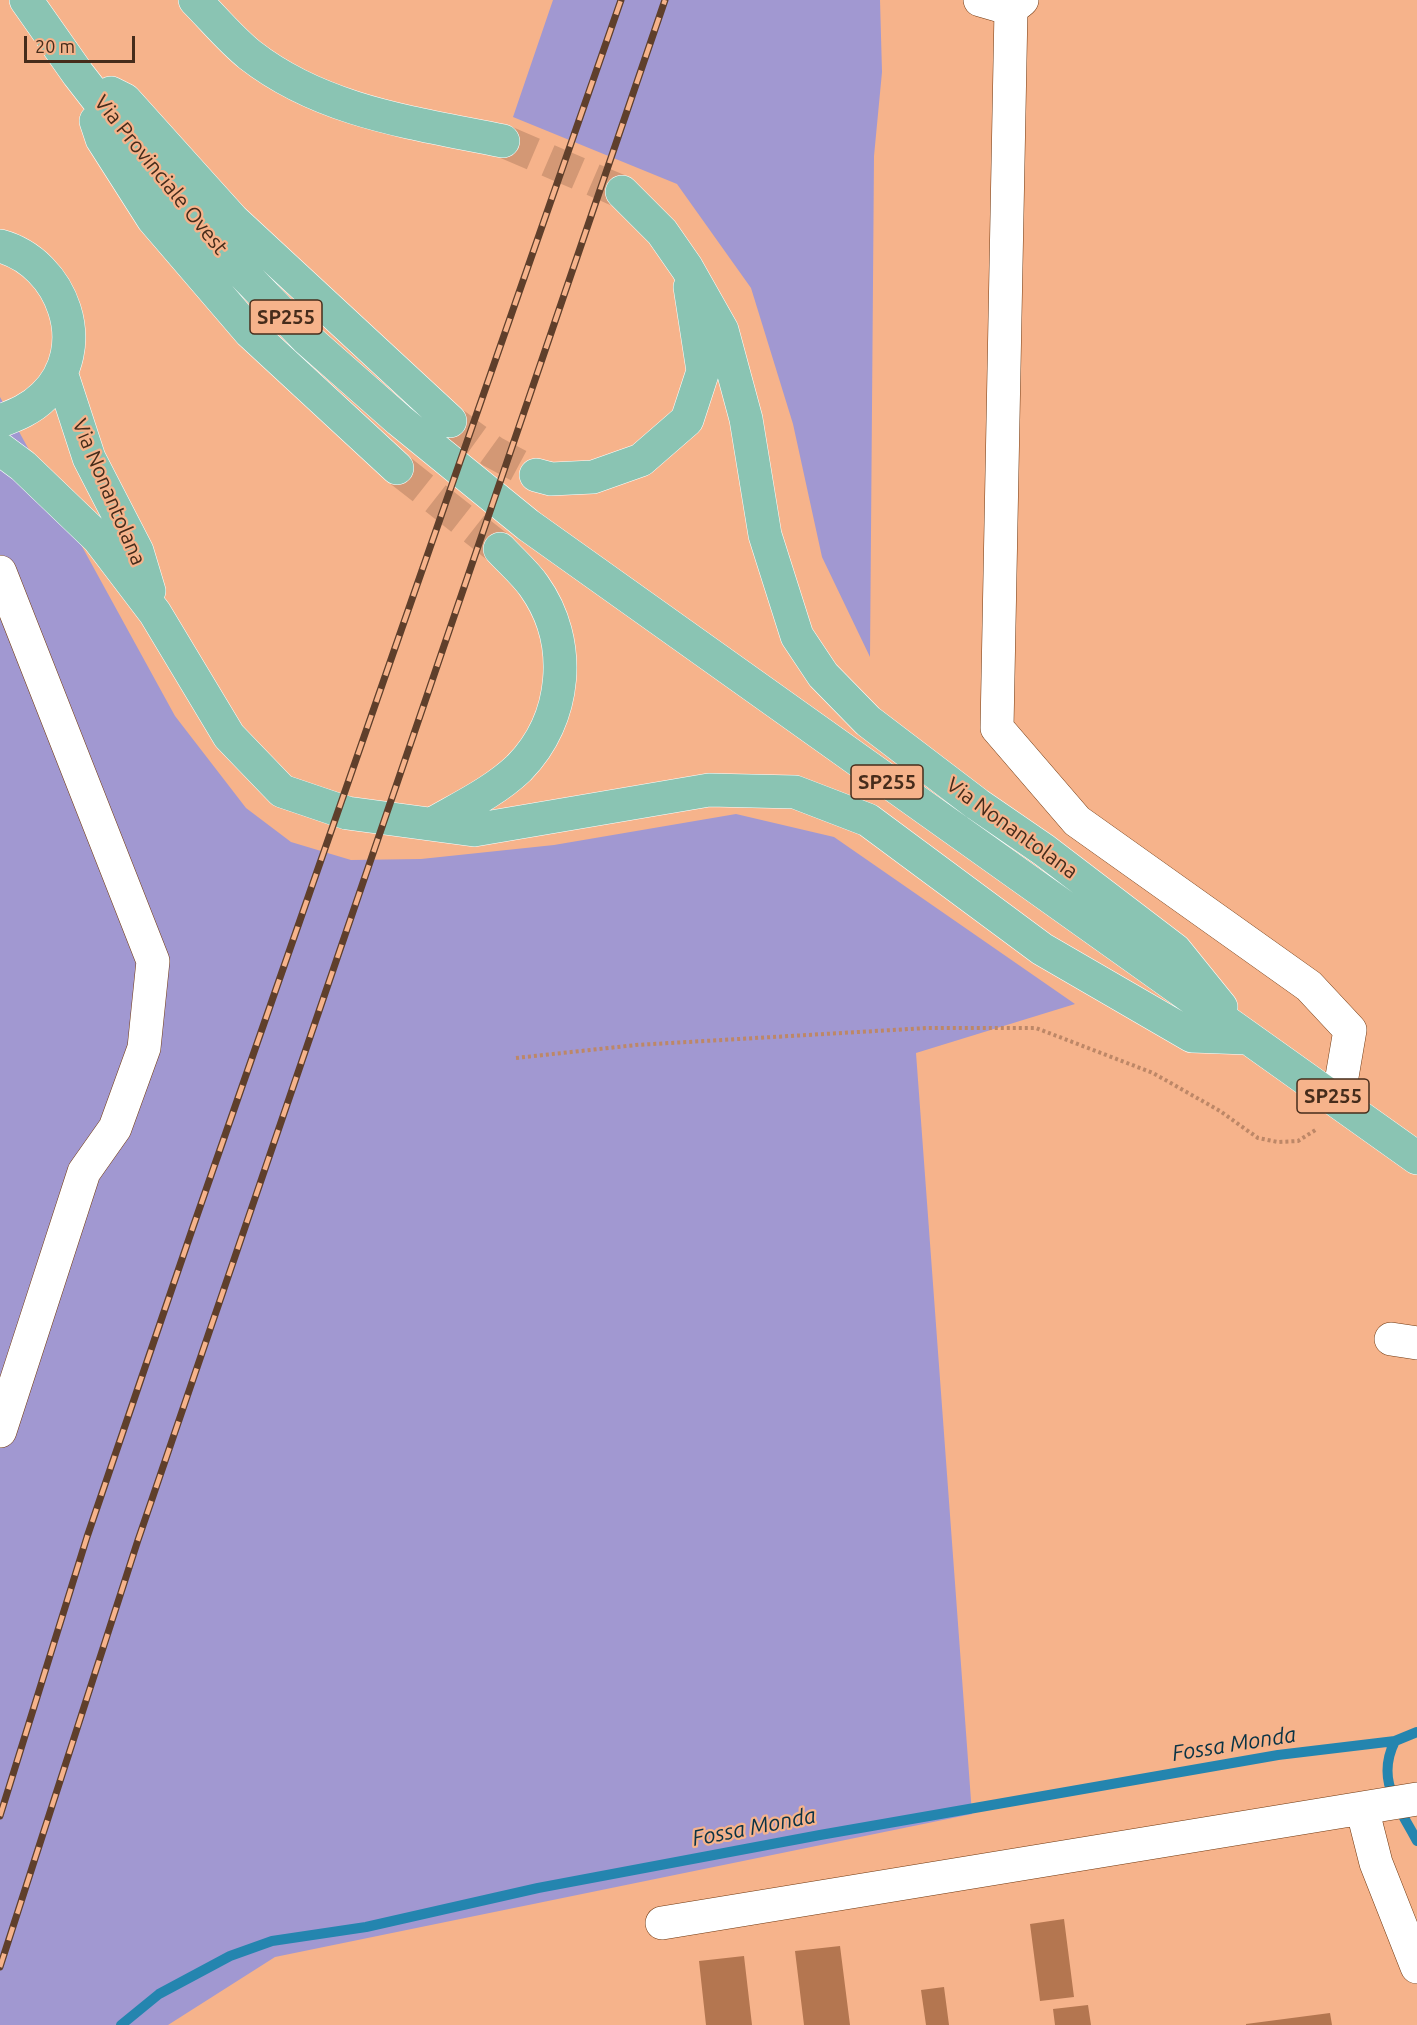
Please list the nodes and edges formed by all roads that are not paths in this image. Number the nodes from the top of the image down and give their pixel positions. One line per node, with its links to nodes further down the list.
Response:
1 (26, 0): 5 (main road, Via Provinciale Ovest / SP255)
2 (195, 0): 6 (main road)
3 (980, 0): 4 (street)
4 (1017, 5): 22 (street)
5 (78, 74): 12 (main road); 14 (main road); 16 (main road, Via Provinciale Ovest / SP255)
6 (503, 141)
7 (622, 192): 9 (main road, Via Nonantolana)
8 (5, 243): 10 (main road)
9 (687, 268): 15 (main road, Via Nonantolana); 21 (main road, Via Nonantolana)
10 (61, 372): 11 (main road); 19 (main road, Via Nonantolana)
11 (0, 421)
12 (450, 422)
13 (0, 449): 19 (main road, Via Nonantolana)
14 (397, 468)
15 (536, 475)
16 (528, 525): 21 (main road, Via Nonantolana / SP255)
17 (500, 549): 20 (main road)
18 (0, 572): 24 (street)
19 (155, 613): 20 (main road, Via Nonantolana)
20 (434, 823): 21 (main road, Via Nonantolana)
21 (1246, 1038): 22 (main road, Via Nonantolana / SP255)
22 (1338, 1100): 23 (main road, Via Nonantolana / SP255)
23 (1417, 1158)
24 (0, 1431)
25 (1417, 1799): 26 (street)
26 (1362, 1808): 27 (street); 28 (street)
27 (662, 1923)
28 (1417, 1967)

